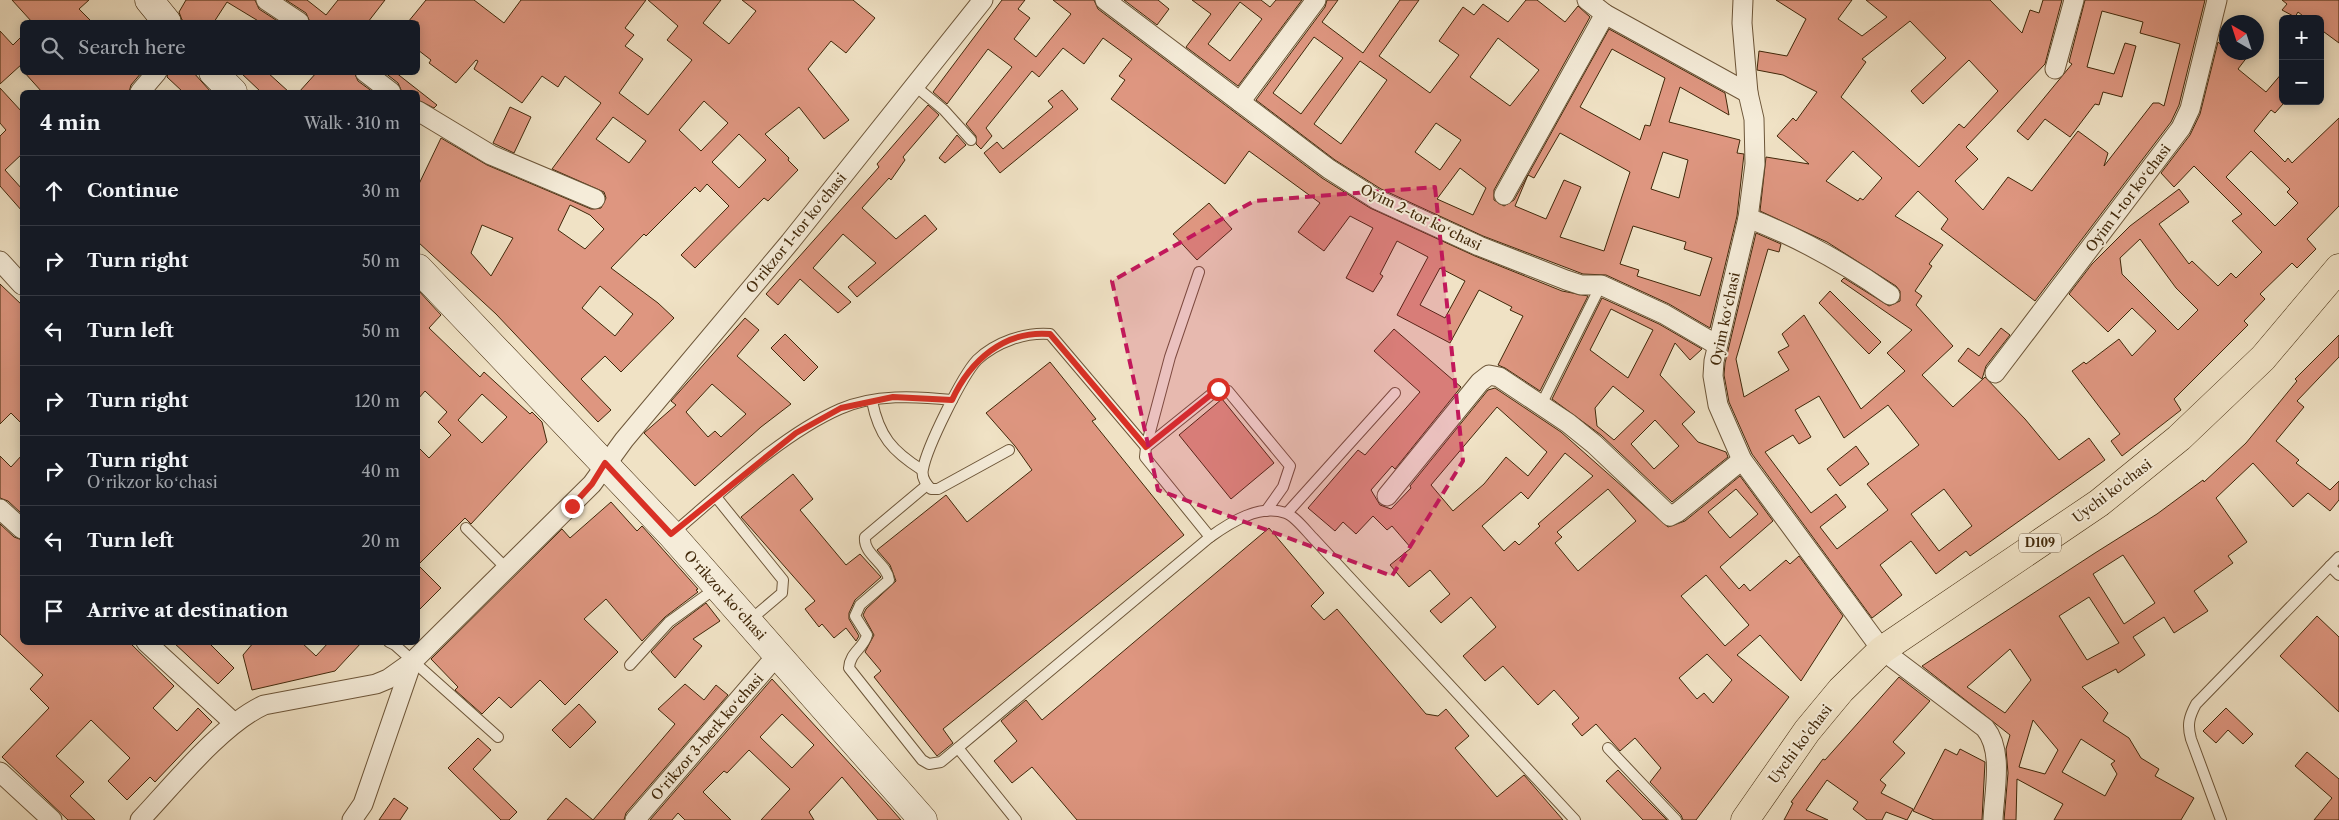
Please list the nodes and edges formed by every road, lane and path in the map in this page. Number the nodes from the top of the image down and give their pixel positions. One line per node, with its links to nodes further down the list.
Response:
1 (149, 0): 11 (main road)
2 (266, 0): 12 (street)
3 (983, 0): 17 (street, Oʻrikzor 1-tor koʻchasi)
4 (1105, 0): 22 (street, Oyim 2-tor koʻchasi)
5 (1316, 0): 22 (street)
6 (1587, 0): 10 (street)
7 (1743, 0): 21 (street, Oyim koʻchasi)
8 (2074, 0): 13 (street)
9 (2216, 0): 36 (street, Oyim 1-tor koʻchasi)
10 (1605, 14): 21 (street); 25 (street)
11 (165, 20)
12 (296, 20)
13 (2055, 69)
14 (154, 75): 18 (street)
15 (216, 75): 19 (main road)
16 (369, 75): 20 (street)
17 (915, 86): 24 (lane); 44 (street, Oʻrikzor 1-tor koʻchasi)
18 (142, 90)
19 (231, 90)
20 (388, 90)
21 (1748, 93): 27 (street, Oyim koʻchasi)
22 (1240, 102): 33 (street, Oyim 2-tor koʻchasi)
23 (420, 112): 26 (street)
24 (971, 140)
25 (1504, 195)
26 (595, 198)
27 (1748, 218): 34 (street); 35 (street, Oyim koʻchasi)
28 (0, 262): 32 (street)
29 (2339, 268): 64 (main road, Uychi ko'chasi / D109)
30 (420, 270): 44 (main road, Oʻrikzor koʻchasi)
31 (1199, 272): 41 (lane)
32 (20, 275)
33 (1601, 285): 35 (street, Oyim 2-tor koʻchasi); 40 (lane)
34 (1890, 295)
35 (1717, 345): 43 (street, Oyim koʻchasi)
36 (1995, 373)
37 (1395, 393): 51 (lane)
38 (952, 400): 39 (lane); 41 (lane); 45 (lane)
39 (872, 401): 45 (lane); 48 (lane)
40 (1541, 405): 43 (street); 47 (street)
41 (1146, 447): 50 (lane); 55 (lane)
42 (1008, 450): 46 (lane)
43 (1742, 460): 64 (street, Oyim koʻchasi)
44 (605, 463): 54 (main road, Oʻrikzor koʻchasi); 58 (street, Oʻrikzor 1-tor koʻchasi)
45 (922, 470): 46 (lane)
46 (927, 485): 70 (lane)
47 (1387, 496)
48 (716, 497): 54 (lane); 61 (lane)
49 (0, 509): 52 (street)
50 (1266, 512): 51 (lane); 55 (lane)
51 (1287, 513): 79 (lane)
52 (20, 527)
53 (466, 528): 58 (lane)
54 (671, 534): 60 (main road, Oʻrikzor koʻchasi)
55 (1210, 537): 70 (lane)
56 (2339, 557): 57 (lane)
57 (2330, 566): 59 (lane); 83 (lane)
58 (506, 568): 66 (street, Oʻrikzor 1-tor koʻchasi)
59 (2339, 575)
60 (718, 587): 61 (main road, Oʻrikzor koʻchasi); 67 (lane)
61 (749, 621): 65 (main road, Oʻrikzor koʻchasi)
62 (149, 645): 68 (street)
63 (395, 645): 66 (lane)
64 (1882, 650): 81 (main road, Uychi ko'chasi / D109); 82 (street, Oyim koʻchasi)
65 (778, 654): 76 (street, Oʻrikzor 3-berk koʻchasi); 77 (main road, Oʻrikzor koʻchasi)
66 (412, 662): 68 (street, Oʻrikzor 1-tor koʻchasi); 69 (lane); 75 (street)
67 (630, 665)
68 (234, 723): 74 (street, Oʻrikzor 1-tor koʻchasi)
69 (498, 737)
70 (958, 748): 78 (lane)
71 (1608, 748): 80 (lane)
72 (0, 772): 73 (street)
73 (52, 820)
74 (140, 820)
75 (352, 820)
76 (635, 820)
77 (923, 820)
78 (1016, 820)
79 (1575, 820)
80 (1676, 820)
81 (1746, 820)
82 (1993, 820)
83 (2221, 820)

